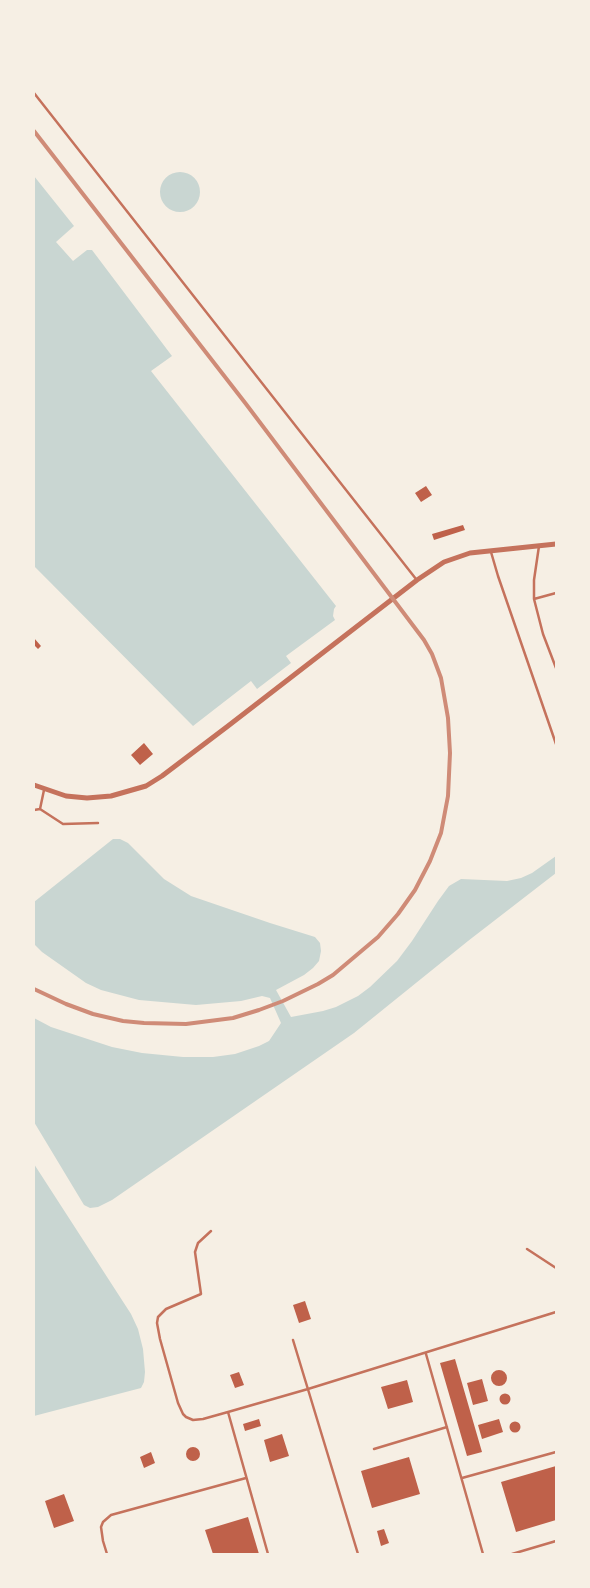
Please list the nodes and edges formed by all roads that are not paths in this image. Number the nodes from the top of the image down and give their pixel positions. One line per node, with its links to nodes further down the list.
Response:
1 (34, 93): 5 (lane)
2 (556, 544): 3 (street)
3 (540, 546): 4 (street); 7 (lane)
4 (491, 551): 5 (street); 9 (lane)
5 (417, 580): 11 (street)
6 (556, 592): 7 (lane)
7 (534, 599): 8 (lane)
8 (556, 668)
9 (556, 744)
10 (34, 785): 11 (street)
11 (44, 790): 12 (lane)
12 (40, 809): 13 (lane); 14 (lane)
13 (34, 810)
14 (98, 823)
15 (211, 1231): 22 (lane)
16 (527, 1249): 17 (lane)
17 (556, 1268)
18 (556, 1312): 20 (lane)
19 (293, 1340): 21 (lane)
20 (426, 1353): 21 (lane); 23 (lane)
21 (308, 1389): 22 (lane); 31 (lane)
22 (228, 1412): 26 (lane)
23 (447, 1427): 24 (lane); 27 (lane)
24 (374, 1449)
25 (556, 1452): 27 (lane)
26 (246, 1478): 29 (lane); 30 (lane)
27 (462, 1478): 32 (lane)
28 (556, 1541): 33 (lane)
29 (107, 1554)
30 (268, 1554)
31 (358, 1554)
32 (483, 1554)
33 (512, 1554)

